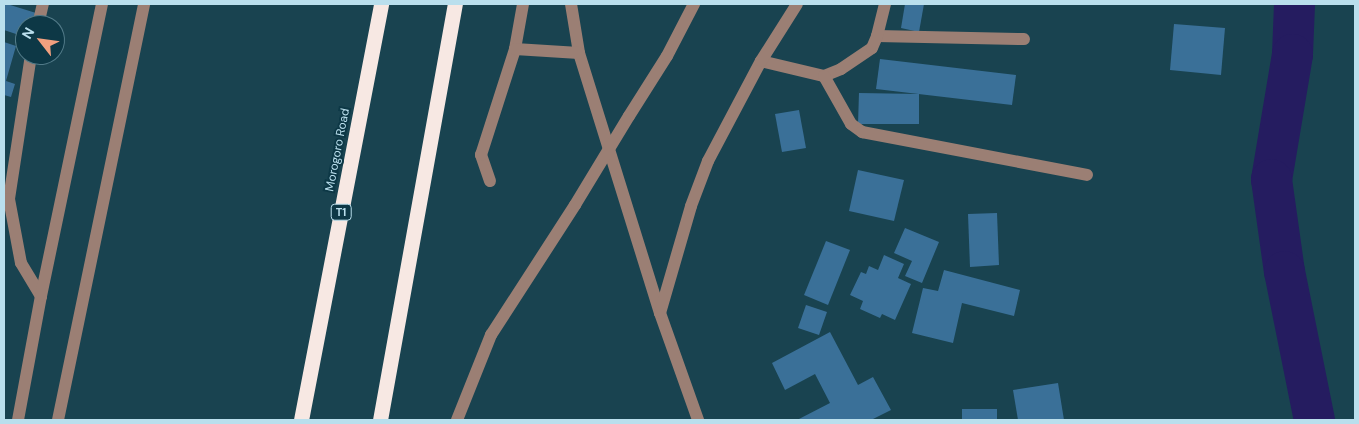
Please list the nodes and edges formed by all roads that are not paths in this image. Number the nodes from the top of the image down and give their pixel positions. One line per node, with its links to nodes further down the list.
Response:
1 (102, 4): 19 (street)
2 (144, 4): 22 (street)
3 (381, 4): 23 (highway, Morogoro Road / T1)
4 (455, 4): 24 (highway)
5 (523, 4): 12 (street)
6 (572, 4): 13 (street)
7 (694, 4): 25 (street, bridge)
8 (797, 4): 14 (street)
9 (885, 4): 10 (street)
10 (877, 36): 11 (street); 16 (street)
11 (1024, 39)
12 (515, 49): 13 (street); 18 (street)
13 (579, 53): 20 (street)
14 (761, 61): 16 (street); 20 (street)
15 (29, 65): 19 (street)
16 (824, 76): 17 (street)
17 (1087, 175)
18 (490, 181)
19 (41, 296): 21 (street)
20 (660, 313): 26 (street)
21 (18, 420)
22 (58, 420)
23 (300, 420)
24 (380, 420)
25 (457, 420)
26 (698, 420)

